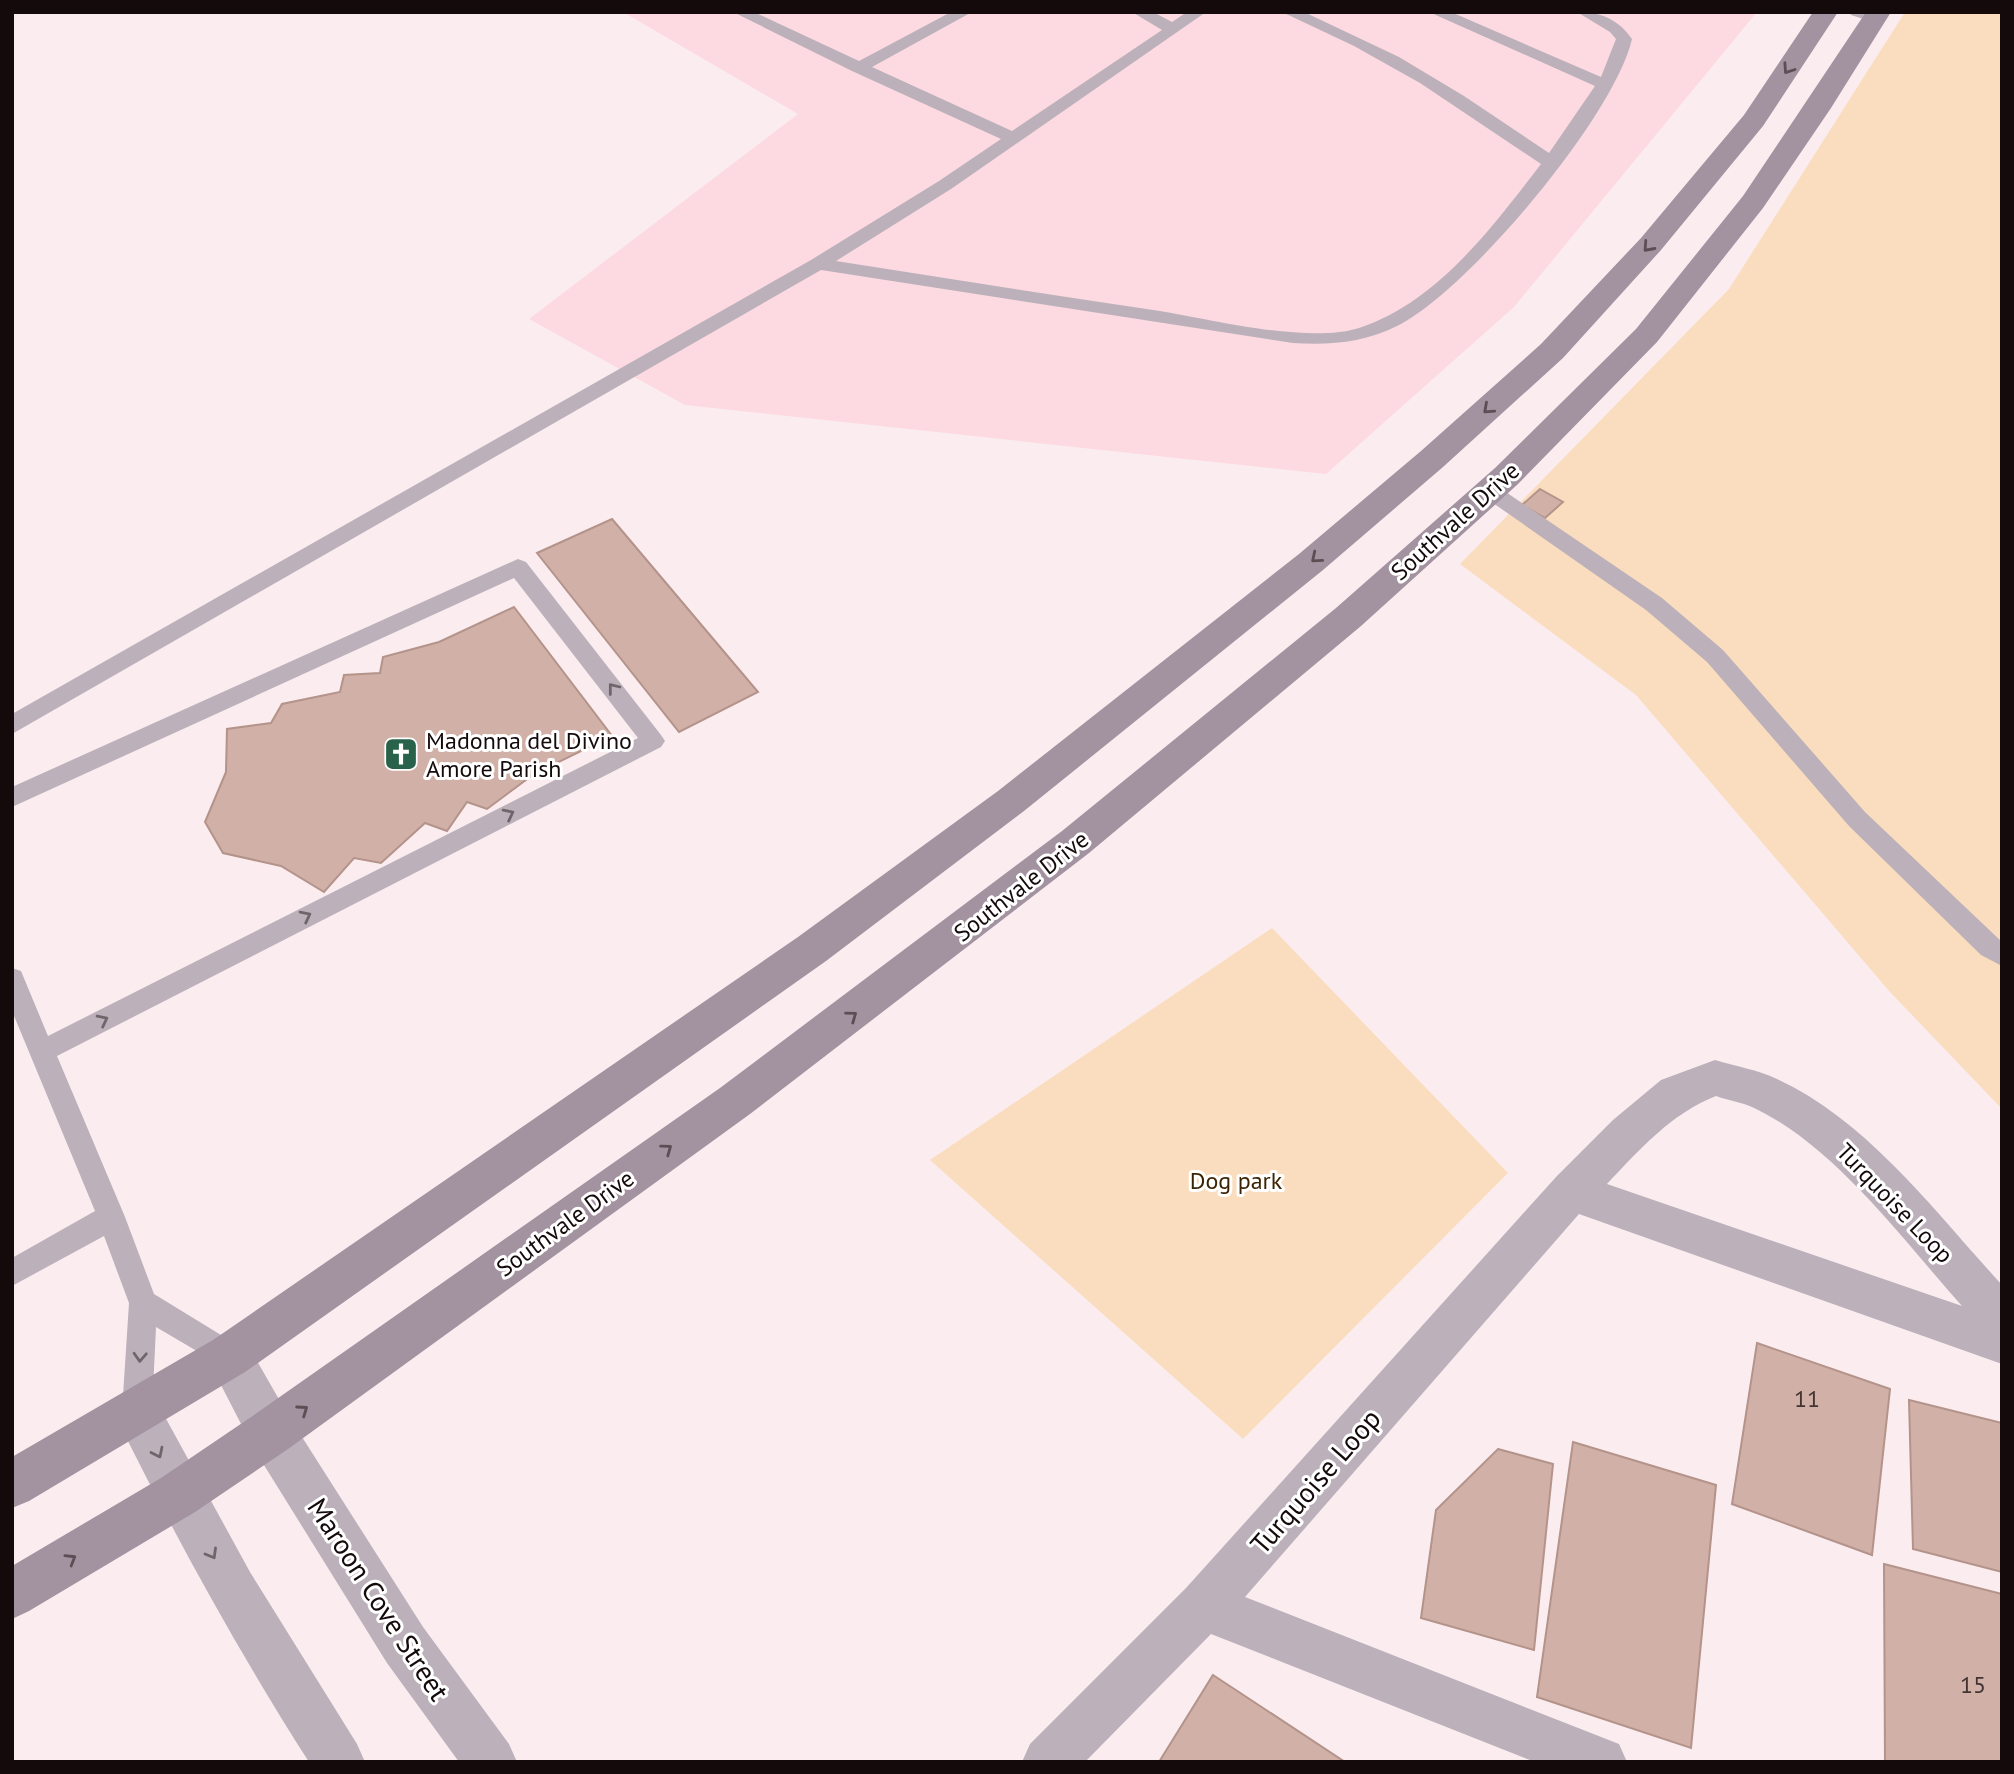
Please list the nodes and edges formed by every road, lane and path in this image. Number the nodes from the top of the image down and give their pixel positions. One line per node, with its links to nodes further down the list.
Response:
1 (741, 12): 11 (lane)
2 (964, 12): 11 (lane)
3 (1140, 12): 10 (lane)
4 (1198, 12): 10 (lane)
5 (1290, 12): 14 (lane)
6 (1437, 12): 12 (lane)
7 (1586, 12): 12 (lane)
8 (1826, 12): 28 (street, one-way to 28)
9 (1871, 14): 16 (street, Southvale Drive)
10 (1173, 29): 13 (lane)
11 (858, 68): 13 (lane)
12 (1604, 84): 14 (lane)
13 (1012, 138): 15 (lane)
14 (1552, 163): 15 (lane)
15 (818, 264): 17 (lane)
16 (1490, 491): 19 (lane); 30 (street, Southvale Drive, one-way to 16)
17 (12, 724)
18 (12, 798): 21 (lane, one-way to 18)
19 (2002, 955)
20 (12, 979): 21 (lane)
21 (43, 1051): 23 (lane)
22 (1571, 1191): 26 (street, Turquoise Loop); 27 (street); 34 (street, Turquoise Loop)
23 (111, 1217): 24 (lane); 25 (lane)
24 (12, 1273)
25 (143, 1303): 28 (lane); 29 (lane, one-way to 29)
26 (2002, 1318)
27 (2002, 1342)
28 (229, 1356): 29 (street); 30 (street, Maroon Cove Street)
29 (137, 1411): 31 (street); 32 (street, one-way to 32)
30 (271, 1432): 32 (street, Southvale Drive); 36 (street, Maroon Cove Street)
31 (12, 1484)
32 (178, 1495): 33 (street, Southvale Drive, one-way to 32); 35 (street, one-way to 35)
33 (12, 1594)
34 (1204, 1606): 37 (street, Turquoise Loop); 38 (street)
35 (339, 1762)
36 (491, 1762)
37 (1048, 1762)
38 (1601, 1762)

